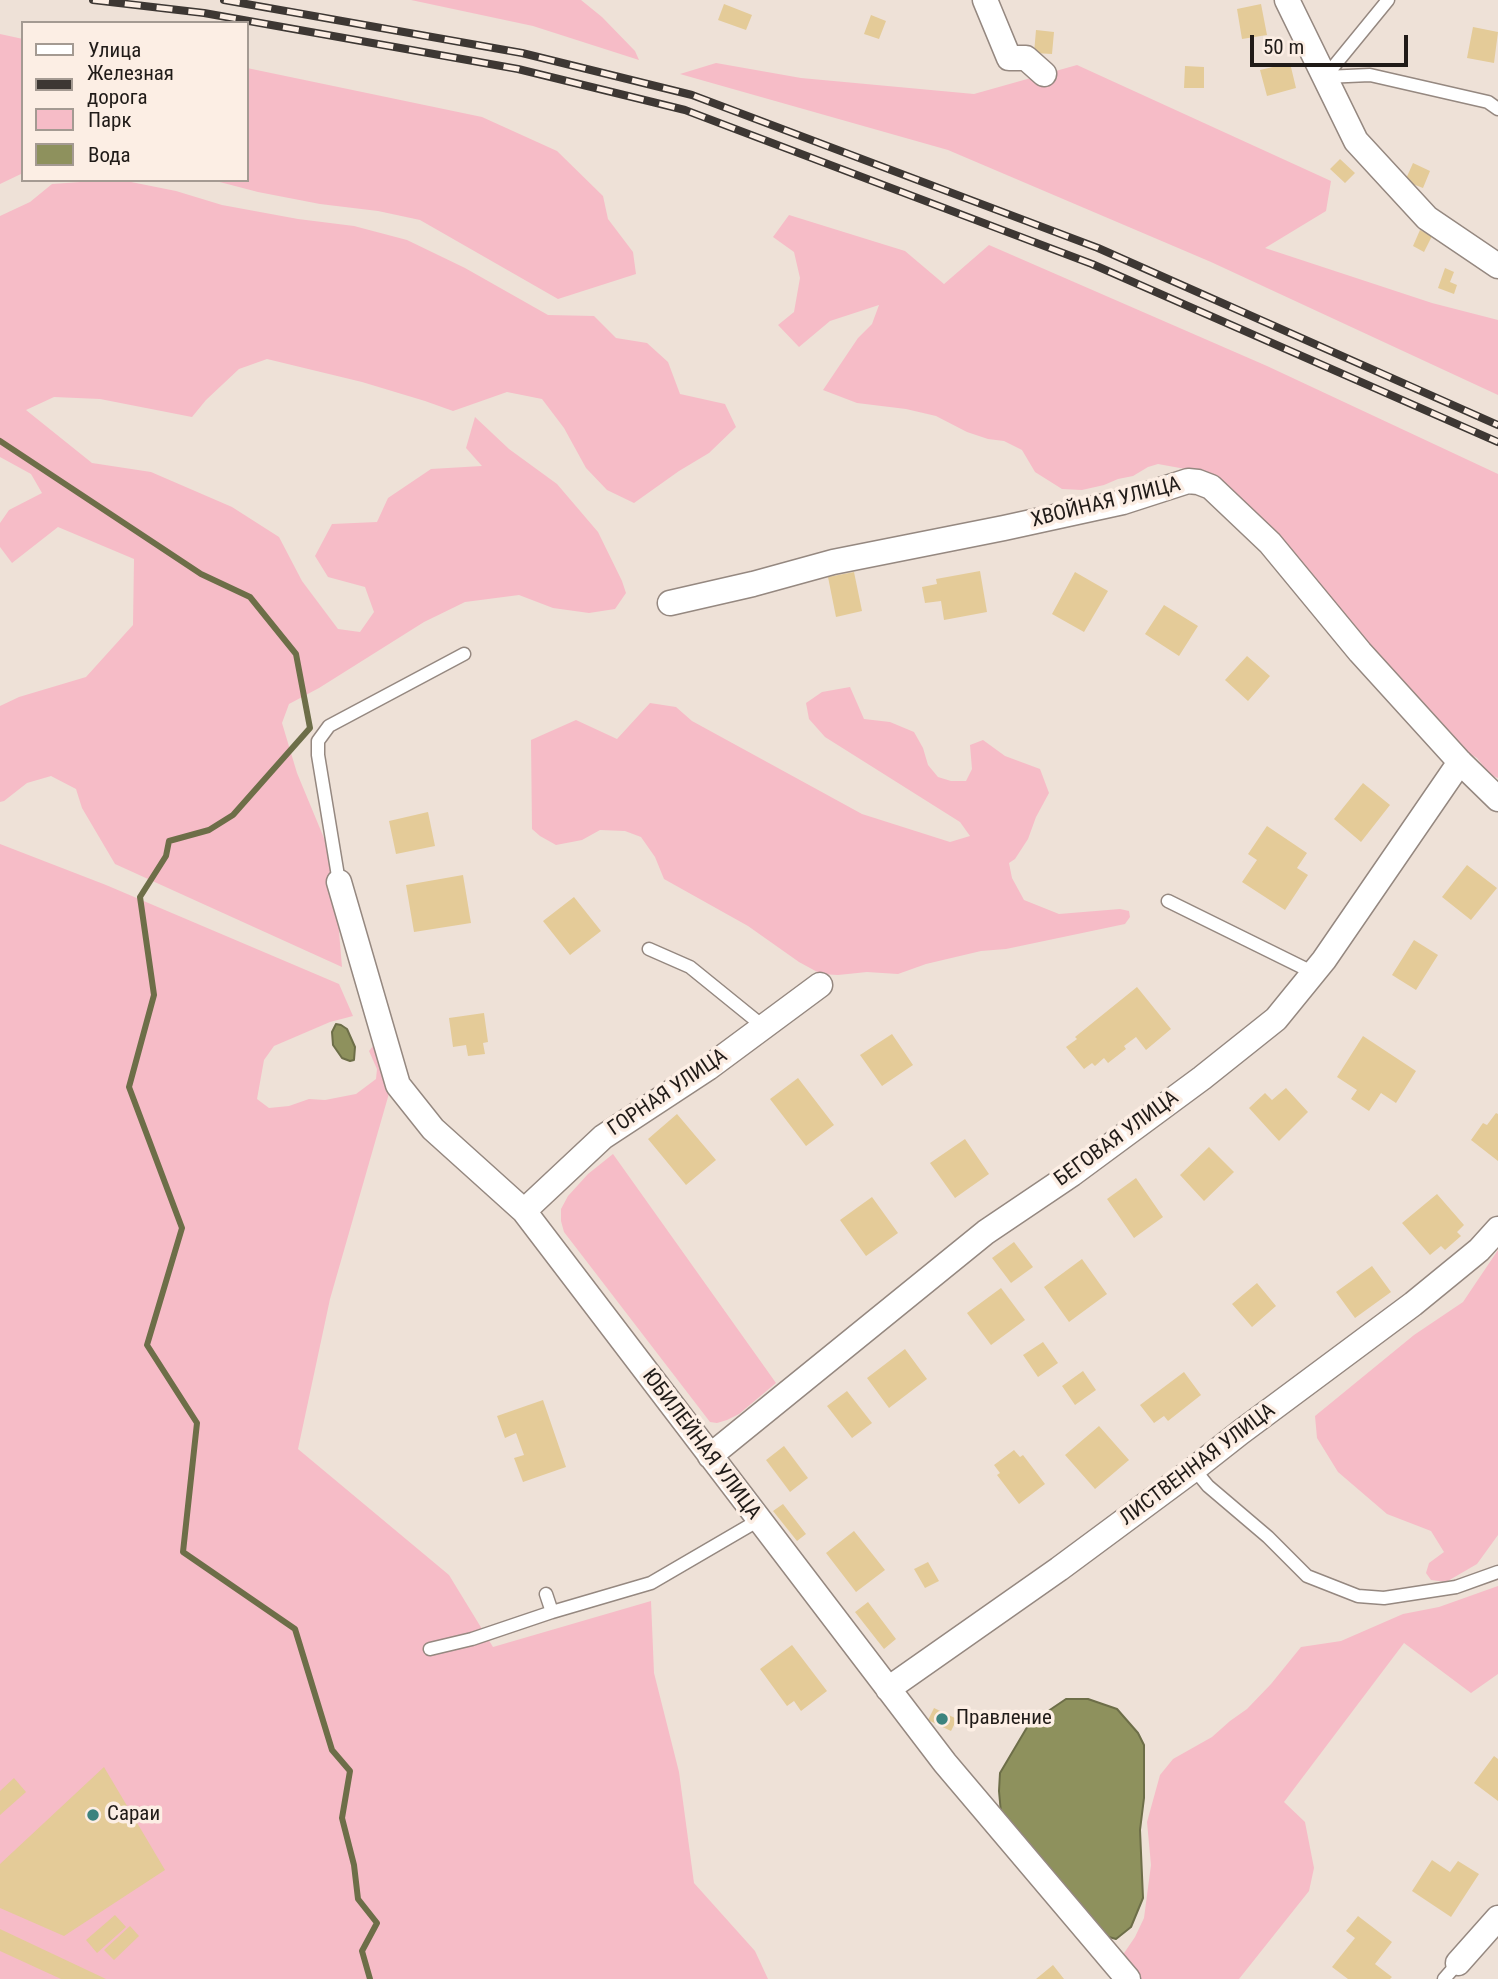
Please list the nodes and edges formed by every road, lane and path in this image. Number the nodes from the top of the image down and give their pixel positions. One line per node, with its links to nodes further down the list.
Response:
1 (985, 0): 4 (street)
2 (1287, 0): 5 (street)
3 (1388, 0): 5 (lane)
4 (1044, 74)
5 (1325, 77): 6 (lane); 7 (street)
6 (1498, 109)
7 (1498, 266)
8 (670, 603): 10 (street, ХВОЙНАЯ УЛИЦА)
9 (464, 654): 12 (lane)
10 (1460, 762): 11 (street, ХВОЙНАЯ УЛИЦА); 15 (street, БЕГОВАЯ УЛИЦА)
11 (1498, 799)
12 (339, 882): 18 (street, ЮБИЛЕЙНАЯ УЛИЦА)
13 (1168, 901): 15 (lane)
14 (649, 949): 17 (lane)
15 (1314, 973): 20 (street, БЕГОВАЯ УЛИЦА)
16 (820, 985): 17 (street, ГОРНАЯ УЛИЦА)
17 (764, 1027): 18 (street, ГОРНАЯ УЛИЦА)
18 (524, 1211): 20 (street, ЮБИЛЕЙНАЯ УЛИЦА)
19 (1498, 1229): 21 (street, ЛИСТВЕННАЯ УЛИЦА)
20 (710, 1456): 22 (street, ЮБИЛЕЙНАЯ УЛИЦА)
21 (1195, 1469): 23 (lane); 27 (street, ЛИСТВЕННАЯ УЛИЦА)
22 (759, 1520): 25 (lane); 27 (street, ЮБИЛЕЙНАЯ УЛИЦА)
23 (1498, 1573)
24 (546, 1594): 25 (lane)
25 (552, 1612): 26 (lane)
26 (430, 1649)
27 (888, 1689): 30 (street, ЮБИЛЕЙНАЯ УЛИЦА)
28 (1498, 1918): 29 (street)
29 (1451, 1971)
30 (1128, 1979)

